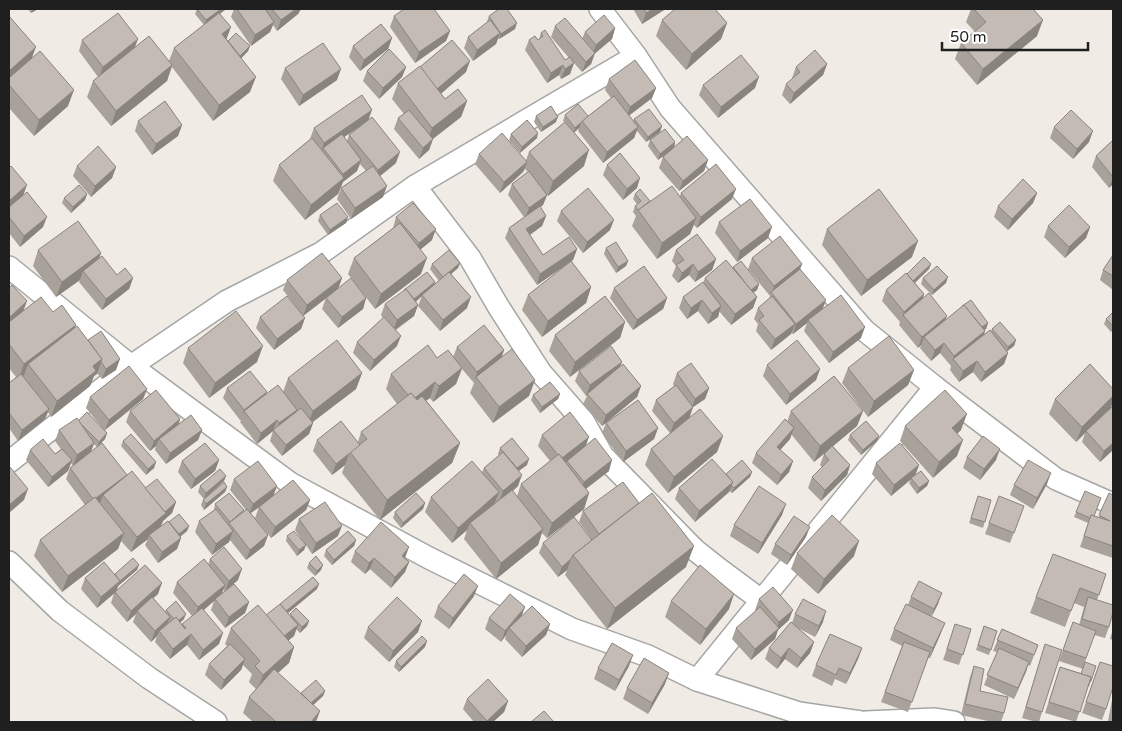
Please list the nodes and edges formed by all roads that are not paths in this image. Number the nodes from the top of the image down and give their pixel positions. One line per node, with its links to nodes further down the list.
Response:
1 (600, 9): 2 (street)
2 (636, 56): 3 (street); 6 (street)
3 (415, 186): 5 (street); 10 (street)
4 (9, 266): 5 (street)
5 (131, 366): 7 (street); 11 (street)
6 (936, 387): 8 (street); 10 (street)
7 (9, 462)
8 (1113, 504)
9 (9, 562): 13 (street)
10 (762, 600): 11 (street)
11 (697, 680): 14 (street)
12 (941, 721): 15 (street)
13 (216, 722)
14 (861, 722)
15 (866, 722)

